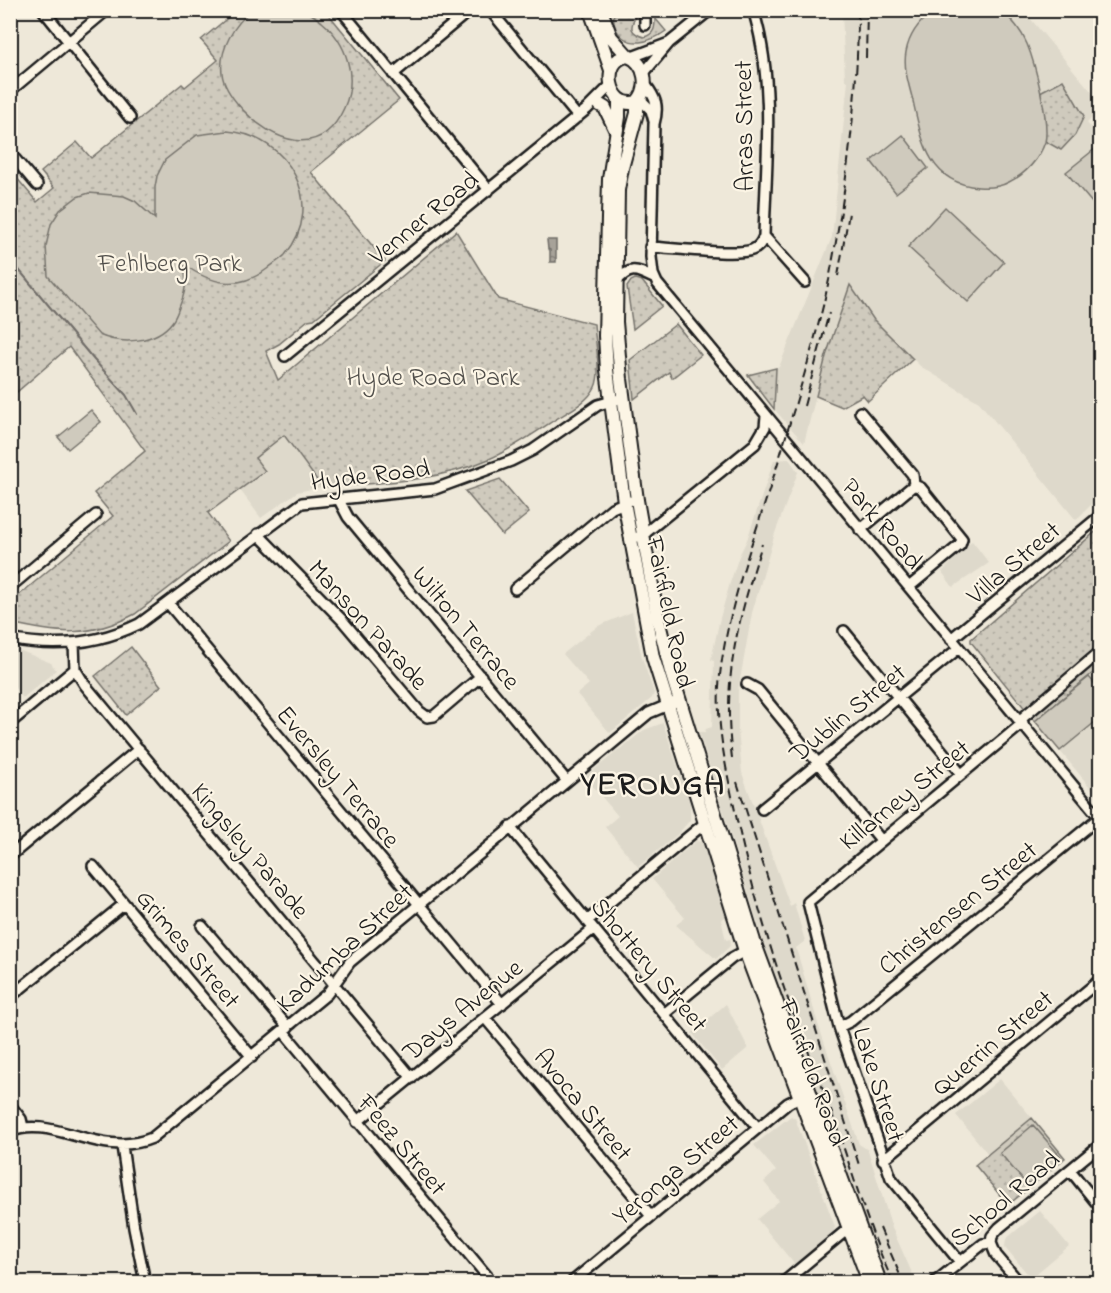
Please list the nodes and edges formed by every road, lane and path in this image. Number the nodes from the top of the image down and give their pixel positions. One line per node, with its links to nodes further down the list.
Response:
1 (44, 10): 12 (street)
2 (108, 10): 12 (street)
3 (341, 10): 16 (street)
4 (470, 10): 16 (street)
5 (490, 10): 24 (street)
6 (590, 10): 15 (main road)
7 (601, 10): 14 (main road)
8 (645, 10): 11 (street)
9 (710, 10): 13 (street)
10 (755, 16): 31 (street, Arras Street)
11 (645, 25)
12 (69, 42): 19 (street); 25 (street)
13 (669, 43): 14 (street); 17 (street)
14 (630, 57): 15 (main road); 17 (main road)
15 (611, 70): 18 (main road)
16 (393, 74): 30 (street)
17 (644, 79): 21 (main road); 26 (street)
18 (612, 84): 20 (main road); 23 (street, Venner Road)
19 (10, 91)
20 (618, 98): 21 (main road); 22 (street, Venner Road); 27 (main road, Fairfield Road)
21 (639, 100): 26 (street); 34 (main road, Fairfield Road)
22 (600, 105): 23 (street, Venner Road); 27 (main road)
23 (588, 109): 24 (street, Venner Road)
24 (578, 117): 30 (street, Venner Road)
25 (130, 118)
26 (654, 124): 32 (street)
27 (616, 131): 37 (main road, Fairfield Road)
28 (10, 153): 29 (street)
29 (37, 185)
30 (489, 190): 36 (street, Venner Road)
31 (764, 236): 32 (street); 35 (street)
32 (650, 247): 33 (street, Park Road)
33 (655, 279): 34 (street); 39 (street, Park Road)
34 (616, 282): 37 (main road, Fairfield Road)
35 (805, 282)
36 (285, 356)
37 (617, 399): 41 (street, Hyde Road); 42 (main road, Fairfield Road)
38 (860, 412): 40 (street)
39 (766, 416): 45 (street, Park Road); 47 (street)
40 (914, 485): 45 (street); 49 (street)
41 (339, 500): 46 (street, Hyde Road); 61 (street, Wilton Terrace)
42 (630, 501): 47 (main road, Fairfield Road); 50 (street)
43 (96, 515): 48 (street)
44 (1101, 516): 55 (street, Villa Street)
45 (860, 530): 49 (street, Park Road)
46 (258, 534): 51 (street, Hyde Road); 61 (street, Manson Parade)
47 (638, 537): 64 (main road, Fairfield Road)
48 (10, 587)
49 (909, 587): 55 (street, Park Road)
50 (515, 589)
51 (168, 603): 57 (street, Hyde Road); 80 (street, Eversley Terrace)
52 (844, 632): 63 (street)
53 (10, 633): 56 (street, Hyde Road)
54 (10, 639): 56 (street, Hyde Road)
55 (951, 639): 58 (street, Park Road)
56 (35, 641): 57 (street, Hyde Road)
57 (74, 643): 60 (street)
58 (959, 648): 63 (street, Dublin Street); 65 (street, Park Road)
59 (1101, 652): 65 (street, Killarney Street)
60 (75, 669): 66 (street); 67 (street, Kingsley Parade)
61 (481, 676): 70 (street, Wilton Terrace)
62 (747, 684): 68 (street)
63 (898, 697): 68 (street, Dublin Street); 69 (street)
64 (674, 702): 70 (street, Kadumba Street); 73 (main road, Fairfield Road); 94 (main road, Fairfield Road)
65 (1021, 721): 69 (street, Killarney Street); 72 (street, Park Road)
66 (10, 723)
67 (139, 749): 76 (street); 85 (street, Kingsley Parade)
68 (819, 763): 71 (street, Dublin Street); 75 (street)
69 (961, 774): 75 (street, Killarney Street)
70 (566, 780): 74 (street, Kadumba Street)
71 (762, 809)
72 (1100, 818): 90 (street, Christensen Street)
73 (705, 823): 81 (street, Days Avenue); 83 (main road, Fairfield Road)
74 (510, 827): 80 (street, Kadumba Street); 81 (street, Shottery Street)
75 (881, 840): 78 (street, Killarney Street)
76 (10, 856)
77 (93, 866): 79 (street, Grimes Street)
78 (812, 897): 90 (street, Lake Street)
79 (124, 904): 86 (street); 92 (street, Grimes Street)
80 (419, 905): 85 (street, Kadumba Street); 87 (street, Eversley Terrace)
81 (590, 925): 87 (street, Days Avenue); 88 (street, Shottery Street)
82 (202, 926): 91 (street, Feez Street)
83 (745, 951): 88 (street); 94 (main road, Fairfield Road)
84 (1101, 980): 102 (street, Querrin Street)
85 (335, 983): 91 (street, Kadumba Street); 93 (street, Kingsley Parade)
86 (10, 997)
87 (501, 1004): 89 (street, Days Avenue)
88 (664, 1014): 98 (street, Shottery Street)
89 (485, 1018): 93 (street, Days Avenue); 105 (street, Avoca Street)
90 (839, 1027): 102 (street, Lake Street)
91 (286, 1029): 92 (street, Kadumba Street); 96 (street, Feez Street)
92 (252, 1057): 101 (street, Kadumba Street)
93 (412, 1077): 96 (street, Days Avenue)
94 (804, 1095): 98 (street, Yeronga Street); 106 (main road, Fairfield Road); 114 (main road, Fairfield Road)
95 (10, 1105): 97 (street)
96 (357, 1122): 110 (street, Feez Street)
97 (23, 1127): 99 (street, Kadumba Street); 101 (street, Kadumba Street)
98 (758, 1128): 105 (street, Yeronga Street)
99 (10, 1132)
100 (1101, 1145): 103 (street, School Road)
101 (122, 1146): 109 (street)
102 (883, 1160): 108 (street, Lake Street)
103 (1070, 1170): 104 (street); 107 (street, School Road)
104 (1101, 1207)
105 (651, 1216): 111 (street, Yeronga Street)
106 (849, 1228): 112 (street); 113 (main road, Fairfield Road)
107 (992, 1243): 108 (street, School Road); 116 (street)
108 (960, 1262): 115 (street, School Road)
109 (145, 1282)
110 (492, 1282)
111 (572, 1282)
112 (784, 1282)
113 (869, 1282)
114 (880, 1282)
115 (935, 1282)
116 (1019, 1282)

